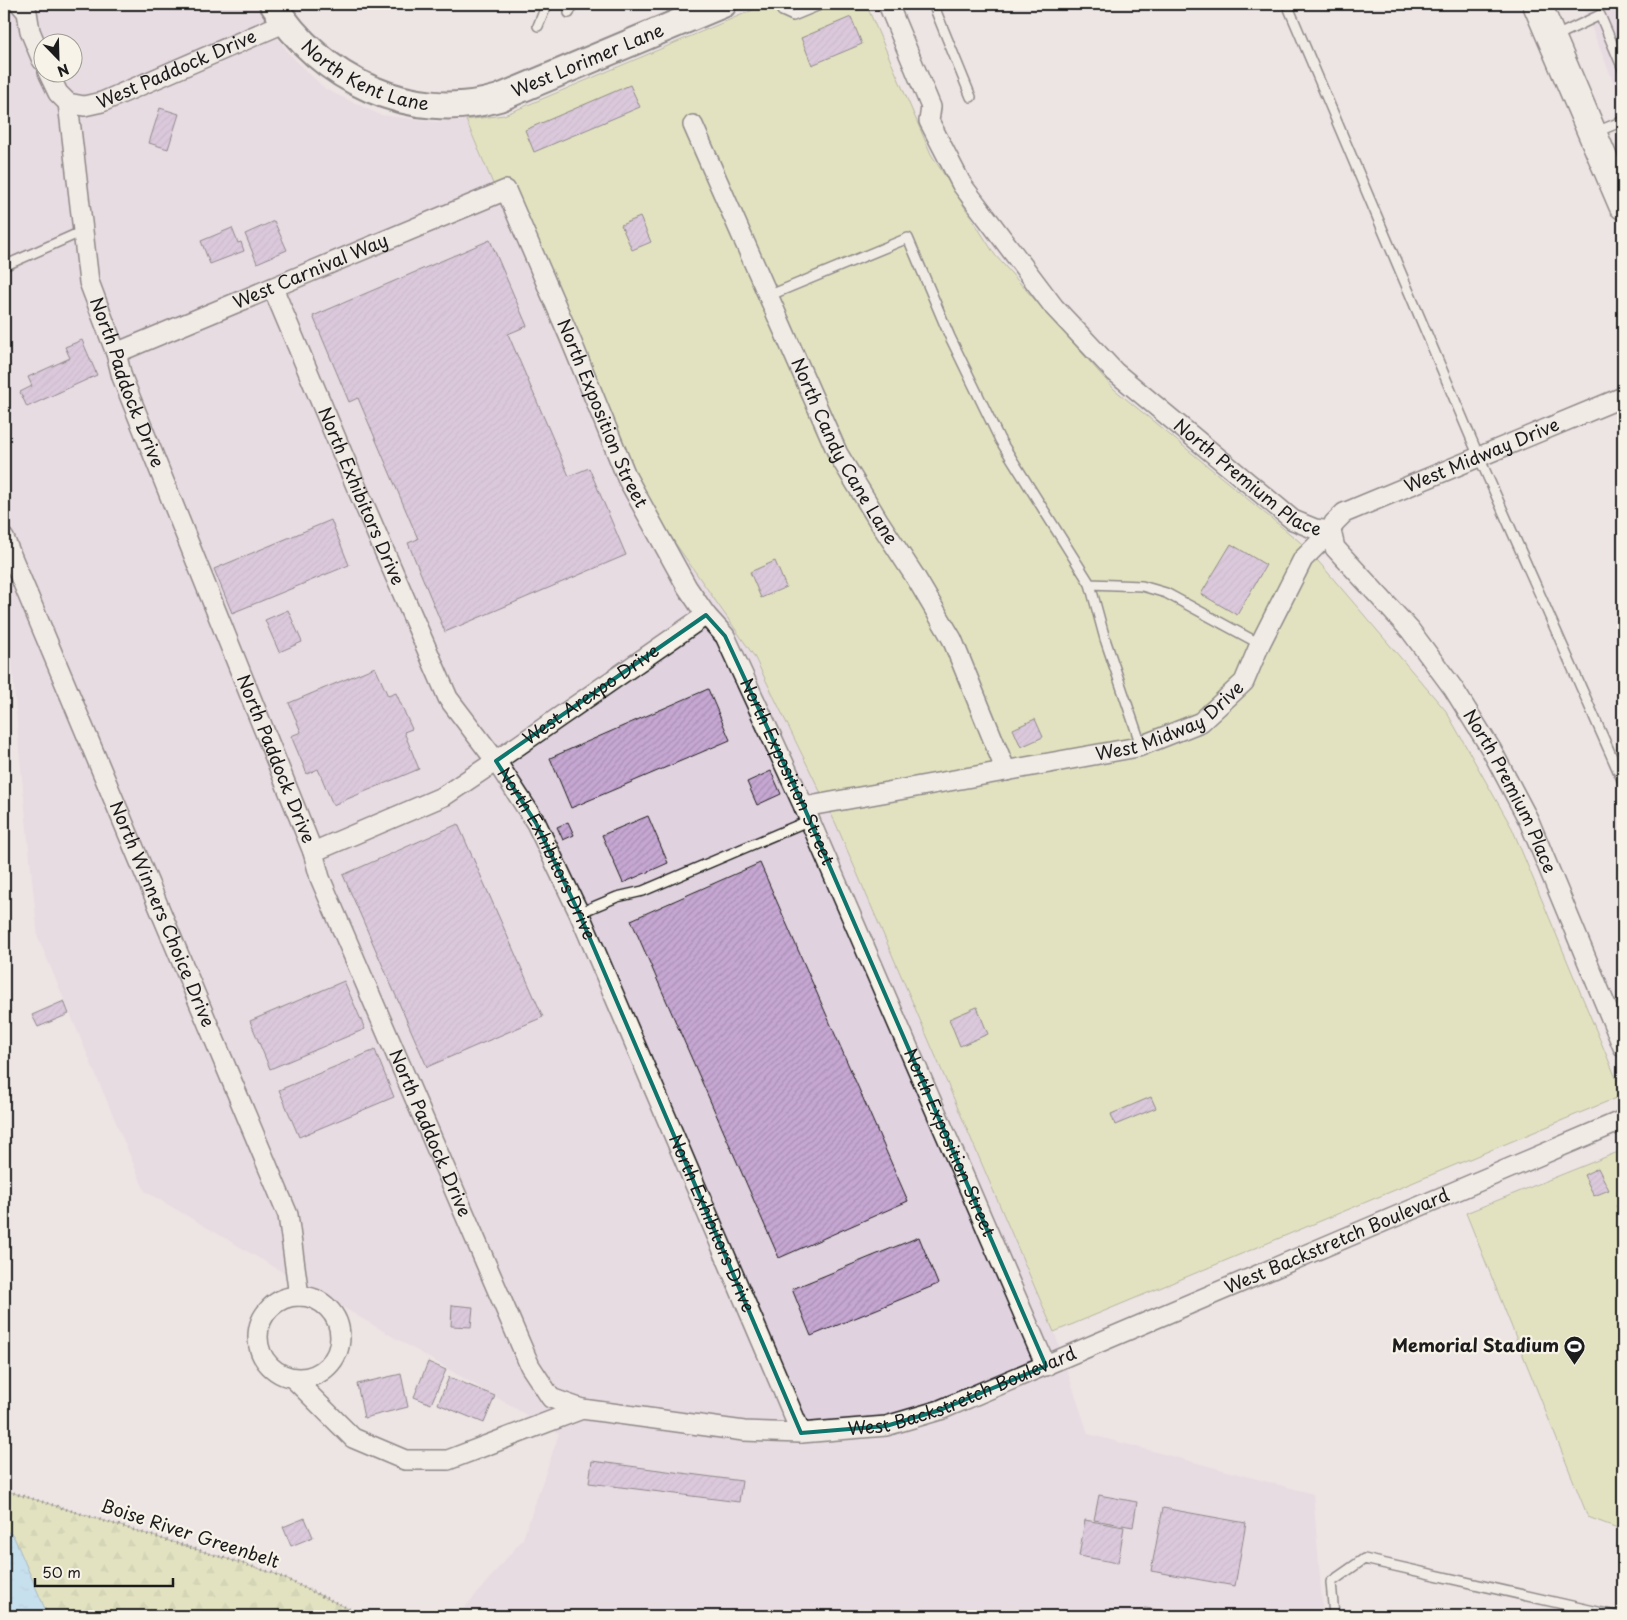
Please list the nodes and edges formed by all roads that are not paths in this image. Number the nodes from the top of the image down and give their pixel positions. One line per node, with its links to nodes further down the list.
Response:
1 (547, 4): 13 (lane)
2 (573, 4): 12 (lane)
3 (722, 4): 20 (street, West Lorimer Lane)
4 (779, 4): 5 (lane)
5 (822, 4)
6 (888, 4): 33 (street, North Premium Place)
7 (933, 4): 18 (lane)
8 (1287, 4): 32 (lane)
9 (1537, 4): 15 (main road)
10 (26, 6): 14 (street)
11 (278, 13): 19 (street, West Paddock Drive); 20 (street, North Kent Lane)
12 (569, 13)
13 (538, 26)
14 (32, 36)
15 (1552, 38): 16 (lane); 23 (main road)
16 (1623, 69)
17 (53, 82): 19 (street, North Paddock Drive)
18 (971, 97)
19 (68, 103): 26 (street, North Paddock Drive)
20 (481, 103)
21 (1623, 120): 23 (lane)
22 (693, 125): 29 (street, North Candy Cane Lane)
23 (1593, 134): 25 (main road)
24 (506, 190): 28 (street, West Carnival Way); 36 (street, North Exposition Street)
25 (1623, 204)
26 (83, 231): 27 (lane); 30 (street, North Paddock Drive)
27 (4, 266)
28 (273, 288): 30 (street, West Carnival Way); 39 (street, North Exhibitors Drive)
29 (768, 296): 35 (lane); 40 (street, North Candy Cane Lane)
30 (116, 353): 43 (street, North Paddock Drive)
31 (1623, 397): 32 (street, West Midway Drive)
32 (1478, 457): 33 (street, West Midway Drive); 41 (lane)
33 (1331, 531): 37 (street, West Midway Drive); 45 (street, North Premium Place)
34 (4, 538): 47 (street, North Winners Choice Drive)
35 (1090, 584): 37 (lane); 38 (lane)
36 (706, 615): 39 (street, West Arexpo Drive); 42 (street, North Exposition Street)
37 (1260, 644): 38 (street, West Midway Drive)
38 (1141, 745): 40 (street, West Midway Drive)
39 (496, 761): 43 (street, West Arexpo Drive); 44 (street, North Exhibitors Drive)
40 (1006, 771): 42 (street, West Midway Drive)
41 (1623, 782)
42 (807, 814): 44 (lane); 48 (street, North Exposition Street)
43 (313, 852): 50 (street, North Paddock Drive)
44 (579, 913): 51 (street, North Exhibitors Drive)
45 (1623, 1047)
46 (1623, 1120): 48 (street, West Backstretch Boulevard)
47 (299, 1296): 49 (street); 49 (street)
48 (1046, 1366): 51 (street, West Backstretch Boulevard)
49 (293, 1378): 50 (street, West Backstretch Boulevard)
50 (582, 1409): 51 (street, West Backstretch Boulevard)
51 (801, 1433)
52 (1334, 1616): 53 (lane)
53 (1616, 1616)

